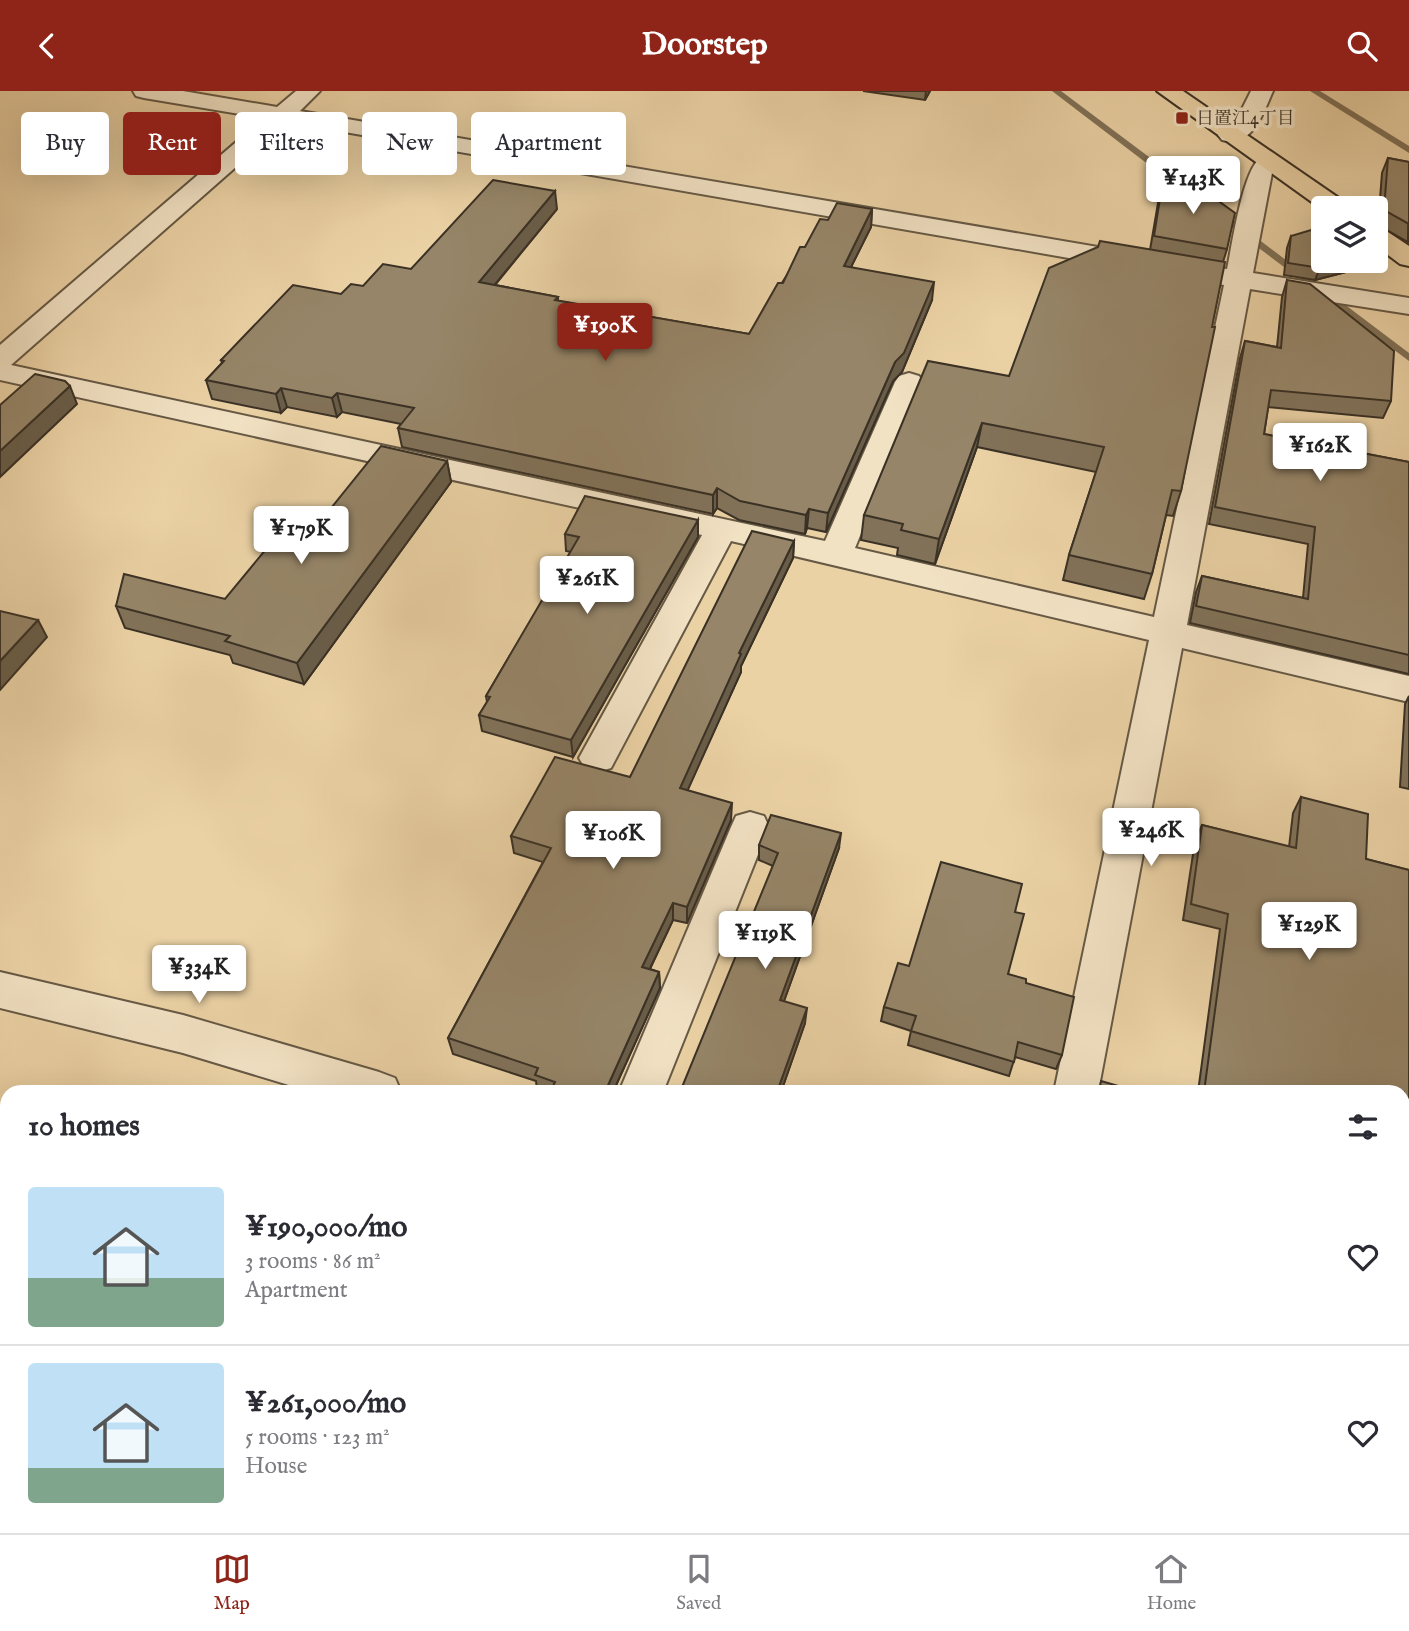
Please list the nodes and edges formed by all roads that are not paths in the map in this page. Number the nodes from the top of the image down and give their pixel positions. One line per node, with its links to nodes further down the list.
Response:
1 (144, 91): 5 (street)
2 (309, 91): 6 (street)
3 (1168, 91): 8 (main road)
4 (1262, 91): 8 (street)
5 (270, 112)
6 (284, 112)
7 (348, 125): 14 (street)
8 (1230, 135): 10 (main road)
9 (235, 155): 16 (street)
10 (1269, 162): 11 (main road); 14 (street)
11 (1319, 196)
12 (1388, 243): 13 (main road)
13 (1409, 258)
14 (1238, 279): 15 (street); 21 (street)
15 (1409, 306)
16 (0, 360)
17 (0, 372): 19 (street)
18 (909, 381): 20 (street)
19 (721, 529): 20 (street); 23 (street)
20 (836, 554): 21 (street)
21 (1167, 633): 22 (street); 28 (street)
22 (1409, 689)
23 (598, 758)
24 (750, 827): 27 (street)
25 (0, 990): 26 (street)
26 (355, 1085)
27 (643, 1085)
28 (1077, 1085)

